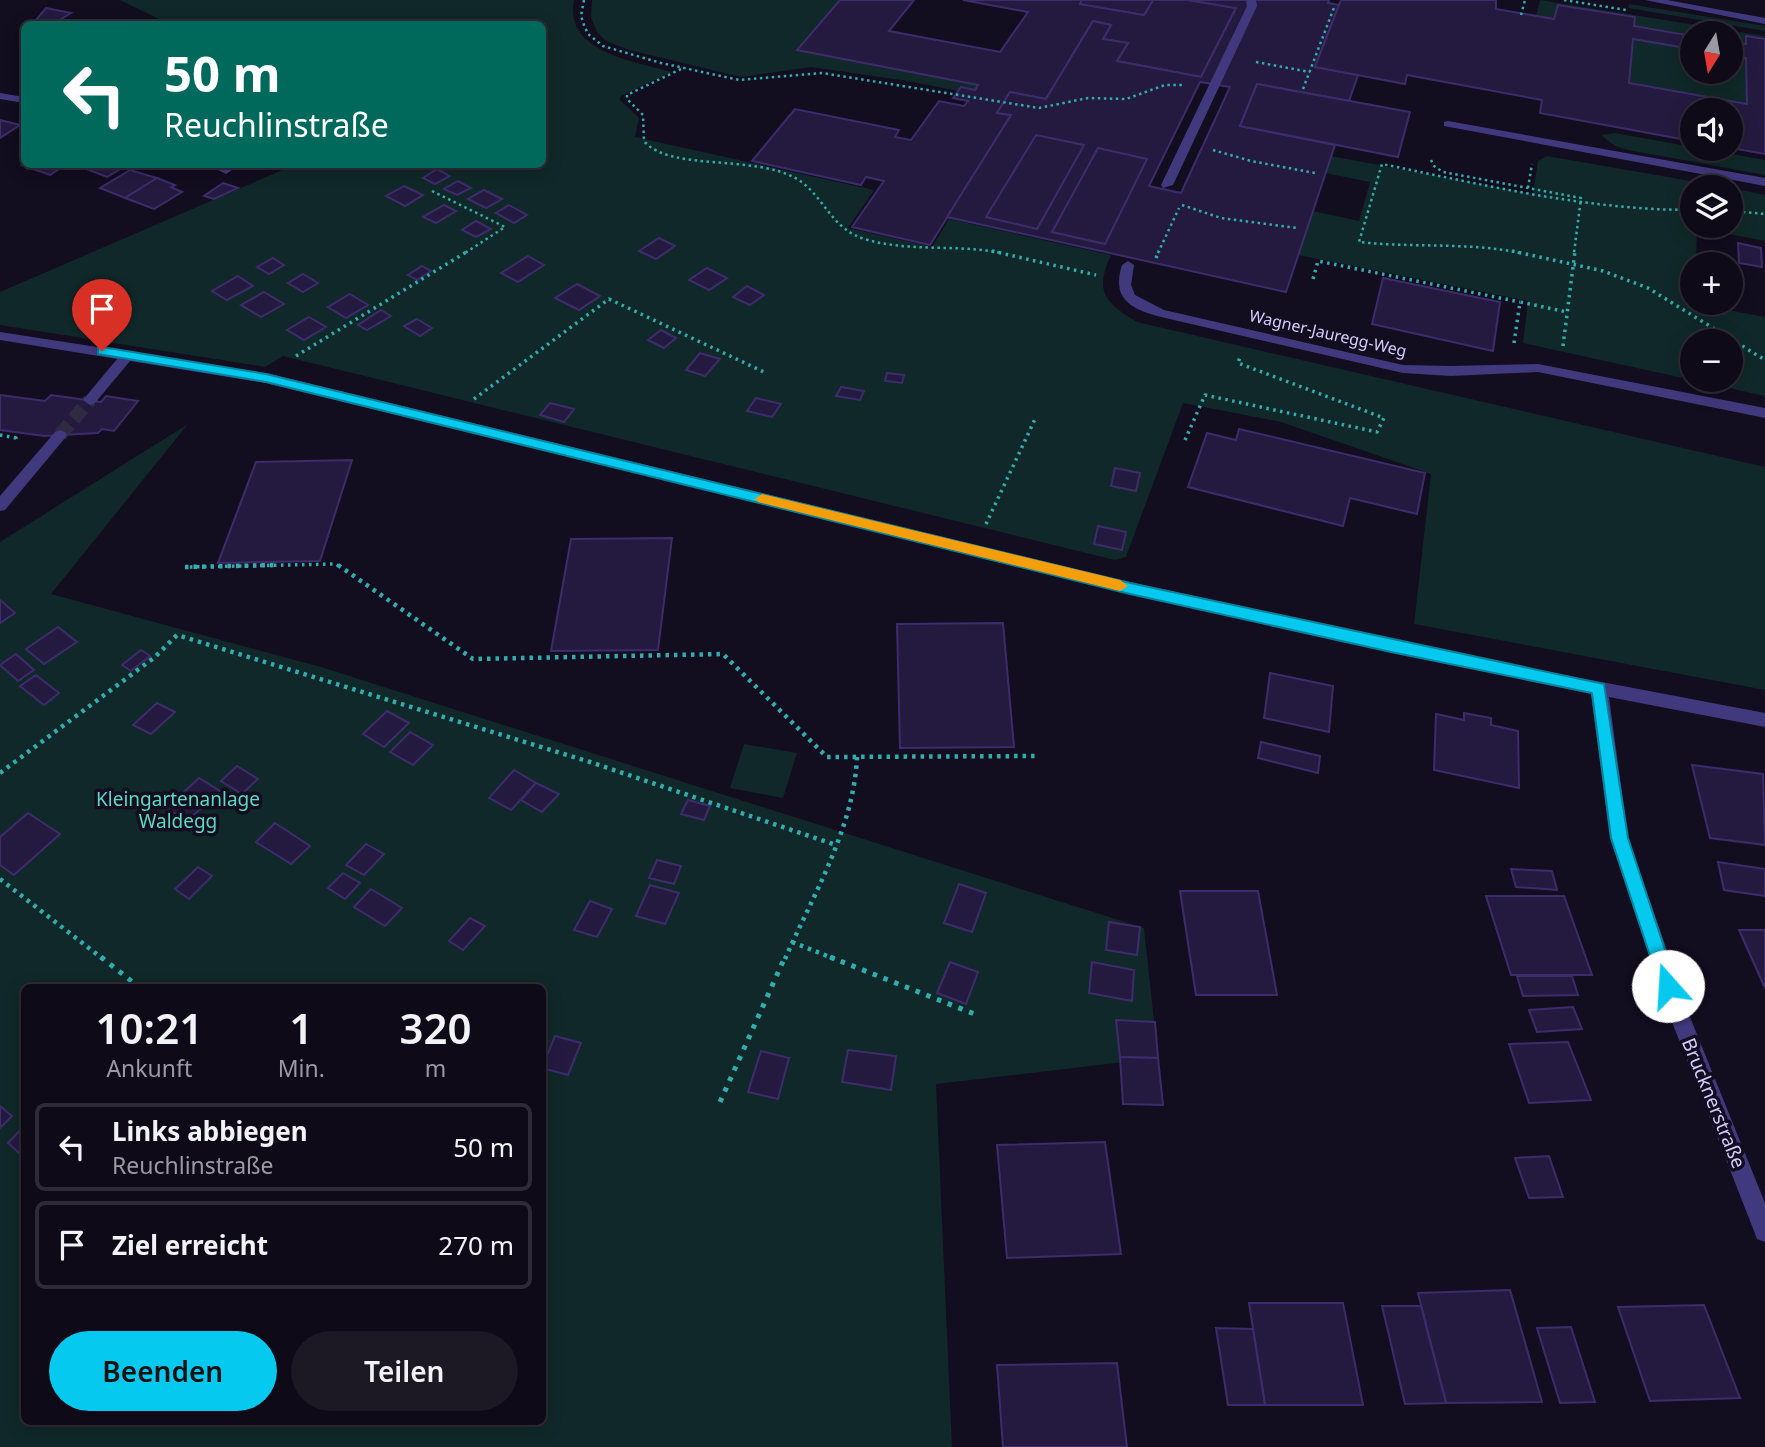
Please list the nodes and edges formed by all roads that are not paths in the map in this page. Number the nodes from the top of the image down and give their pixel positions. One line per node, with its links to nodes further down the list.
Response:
1 (1251, 0): 10 (street)
2 (1650, 0): 3 (street)
3 (1765, 21)
4 (0, 96): 5 (street)
5 (21, 100)
6 (1448, 124): 9 (street)
7 (221, 168): 8 (street)
8 (226, 170)
9 (1765, 182)
10 (1167, 185)
11 (1128, 265): 15 (street, Wagner-Jauregg-Weg)
12 (0, 336): 13 (street)
13 (128, 355): 14 (street); 18 (street)
14 (90, 400)
15 (1765, 413)
16 (60, 435): 17 (street)
17 (0, 506)
18 (1599, 688): 19 (street); 20 (street, Brucknerstraße)
19 (1765, 720)
20 (1765, 1231)

